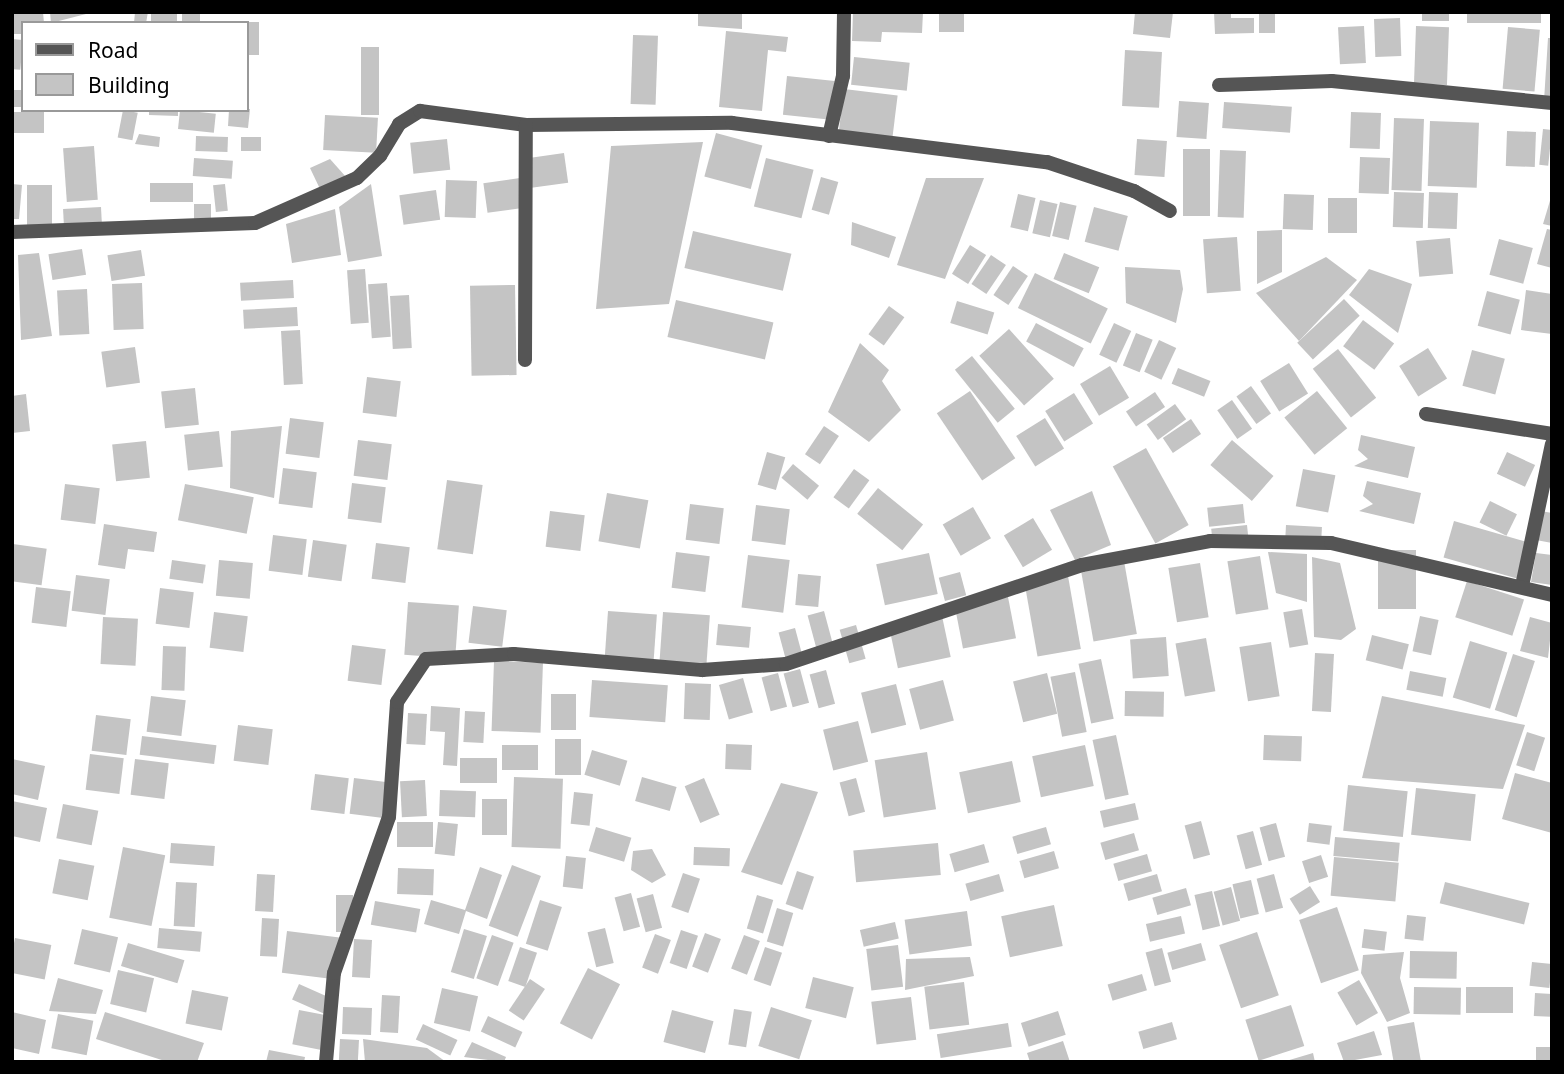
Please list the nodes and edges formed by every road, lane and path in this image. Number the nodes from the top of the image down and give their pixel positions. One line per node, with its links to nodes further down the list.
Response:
1 (844, 12): 5 (street)
2 (1219, 85): 3 (street)
3 (1552, 103)
4 (526, 125): 5 (street); 7 (street); 8 (street)
5 (829, 136): 6 (street)
6 (1170, 211)
7 (12, 232)
8 (525, 360)
9 (1426, 414): 10 (street)
10 (1552, 434)
11 (1552, 444): 12 (street)
12 (1522, 586): 13 (street); 14 (street)
13 (1552, 595)
14 (326, 1062)

